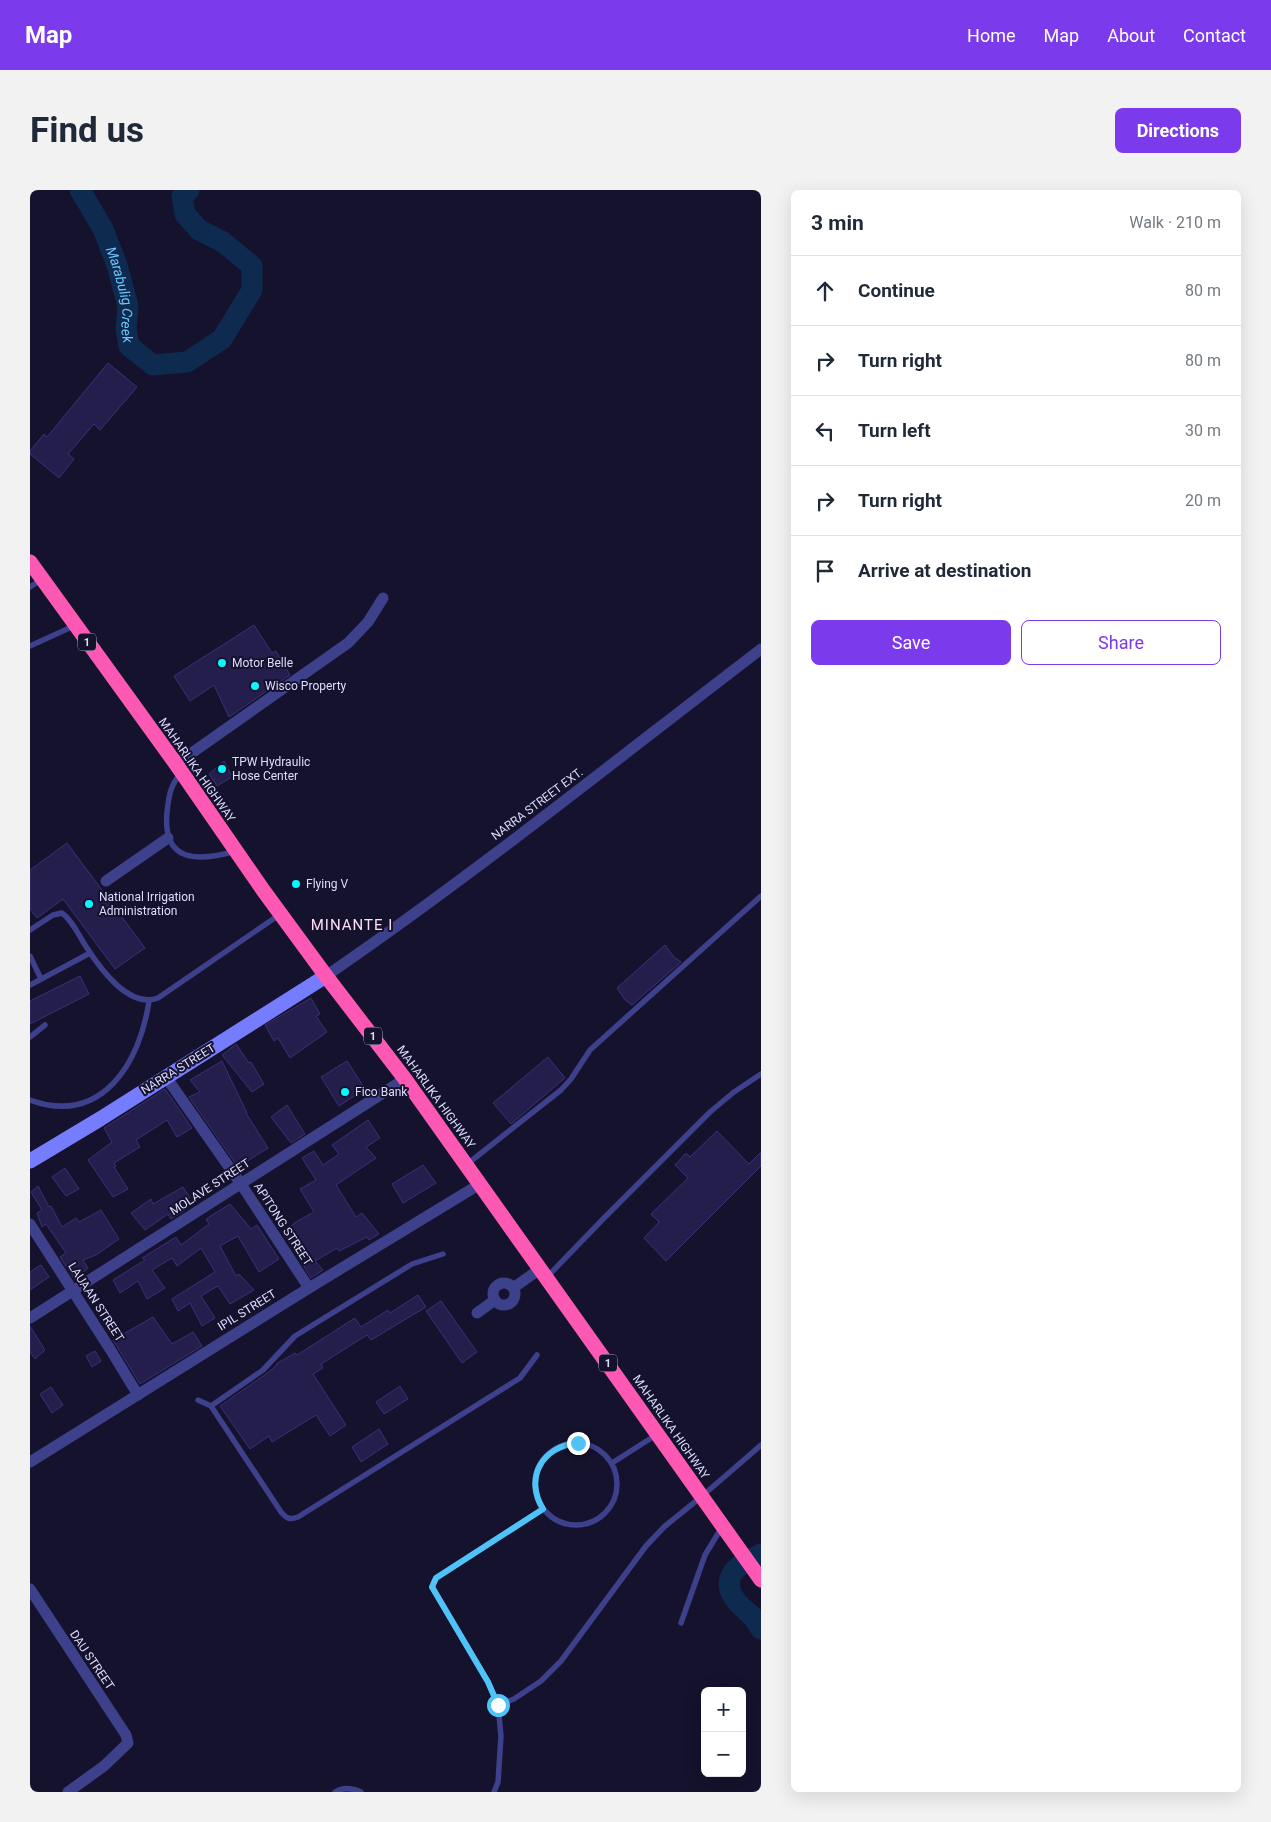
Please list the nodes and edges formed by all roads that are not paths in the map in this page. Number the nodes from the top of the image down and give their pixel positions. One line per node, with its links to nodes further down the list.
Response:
1 (30, 562): 2 (highway, MAHARLIKA HIGHWAY / 1)
2 (36, 583): 4 (highway, MAHARLIKA HIGHWAY / 1)
3 (383, 598): 7 (street)
4 (76, 626): 5 (lane); 7 (highway, MAHARLIKA HIGHWAY / 1)
5 (30, 646)
6 (761, 649): 16 (street, NARRA STREET EXT.)
7 (179, 768): 8 (lane); 9 (highway, MAHARLIKA HIGHWAY / 1)
8 (168, 838): 9 (lane); 10 (street)
9 (236, 851): 12 (highway, MAHARLIKA HIGHWAY / 1)
10 (106, 881)
11 (761, 896): 27 (lane)
12 (280, 914): 16 (highway, MAHARLIKA HIGHWAY / 1); 19 (lane)
13 (30, 930): 14 (lane)
14 (90, 953): 17 (lane); 19 (lane)
15 (30, 956): 17 (lane)
16 (326, 976): 23 (street, NARRA STREET); 24 (highway, MAHARLIKA HIGHWAY / 1)
17 (41, 979): 18 (lane)
18 (30, 985)
19 (149, 1001): 25 (lane)
20 (45, 1024): 21 (lane)
21 (30, 1037)
22 (761, 1074): 32 (lane)
23 (166, 1078): 26 (street, NARRA STREET); 28 (street, APITONG STREET)
24 (405, 1079): 27 (highway, MAHARLIKA HIGHWAY / 1); 28 (street, MOLAVE STREET)
25 (30, 1100)
26 (30, 1161)
27 (466, 1165): 29 (highway, MAHARLIKA HIGHWAY / 1)
28 (241, 1184): 33 (street, APITONG STREET); 34 (street, MOLAVE STREET)
29 (480, 1184): 32 (highway, MAHARLIKA HIGHWAY / 1); 33 (street, IPIL STREET)
30 (30, 1224): 34 (street, LAUAAN STREET)
31 (443, 1254): 40 (lane)
32 (543, 1274): 35 (street); 41 (highway, MAHARLIKA HIGHWAY / 1)
33 (308, 1288): 38 (street, IPIL STREET)
34 (72, 1292): 36 (street, MOLAVE STREET); 38 (street, LAUAAN STREET)
35 (477, 1312)
36 (30, 1318)
37 (537, 1355): 40 (lane)
38 (138, 1395): 43 (street, IPIL STREET)
39 (198, 1400): 40 (lane)
40 (211, 1406)
41 (658, 1434): 44 (lane); 45 (highway, MAHARLIKA HIGHWAY / 1)
42 (761, 1445): 45 (lane)
43 (30, 1462)
44 (612, 1464): 46 (lane); 46 (lane)
45 (701, 1497): 47 (highway, MAHARLIKA HIGHWAY / 1); 51 (lane)
46 (543, 1509): 51 (lane)
47 (722, 1526): 48 (highway, MAHARLIKA HIGHWAY / 1); 50 (lane)
48 (761, 1580)
49 (30, 1589): 52 (street, DAU STREET)
50 (681, 1623)
51 (498, 1705): 55 (lane)
52 (68, 1792)
53 (335, 1792): 54 (lane)
54 (361, 1792)
55 (494, 1792)

